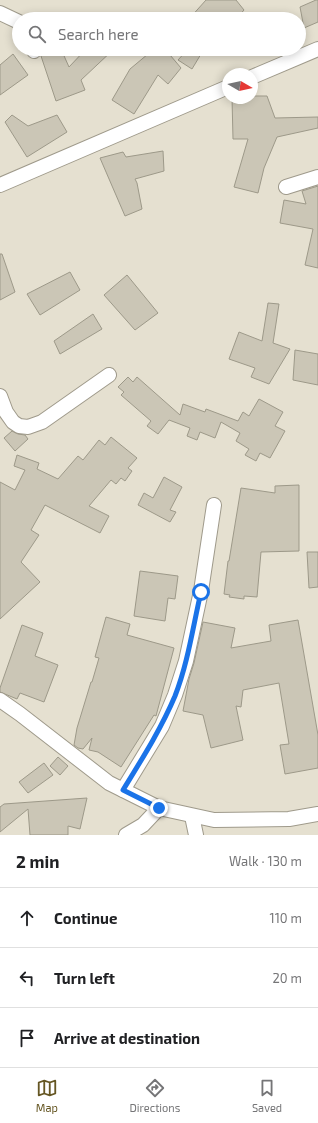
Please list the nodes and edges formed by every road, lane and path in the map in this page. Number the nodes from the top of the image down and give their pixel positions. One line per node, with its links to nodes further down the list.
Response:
1 (0, 13): 2 (street)
2 (12, 19)
3 (318, 49): 4 (street)
4 (306, 54)
5 (302, 56): 6 (street)
6 (258, 74)
7 (222, 90): 9 (street)
8 (318, 176): 10 (street)
9 (0, 185)
10 (286, 187)
11 (109, 375): 12 (street)
12 (0, 396)
13 (214, 505): 15 (street)
14 (0, 700): 15 (street)
15 (123, 790): 16 (street)
16 (159, 808): 18 (street); 19 (street)
17 (318, 814): 18 (street)
18 (192, 816): 20 (street)
19 (126, 835)
20 (196, 835)

